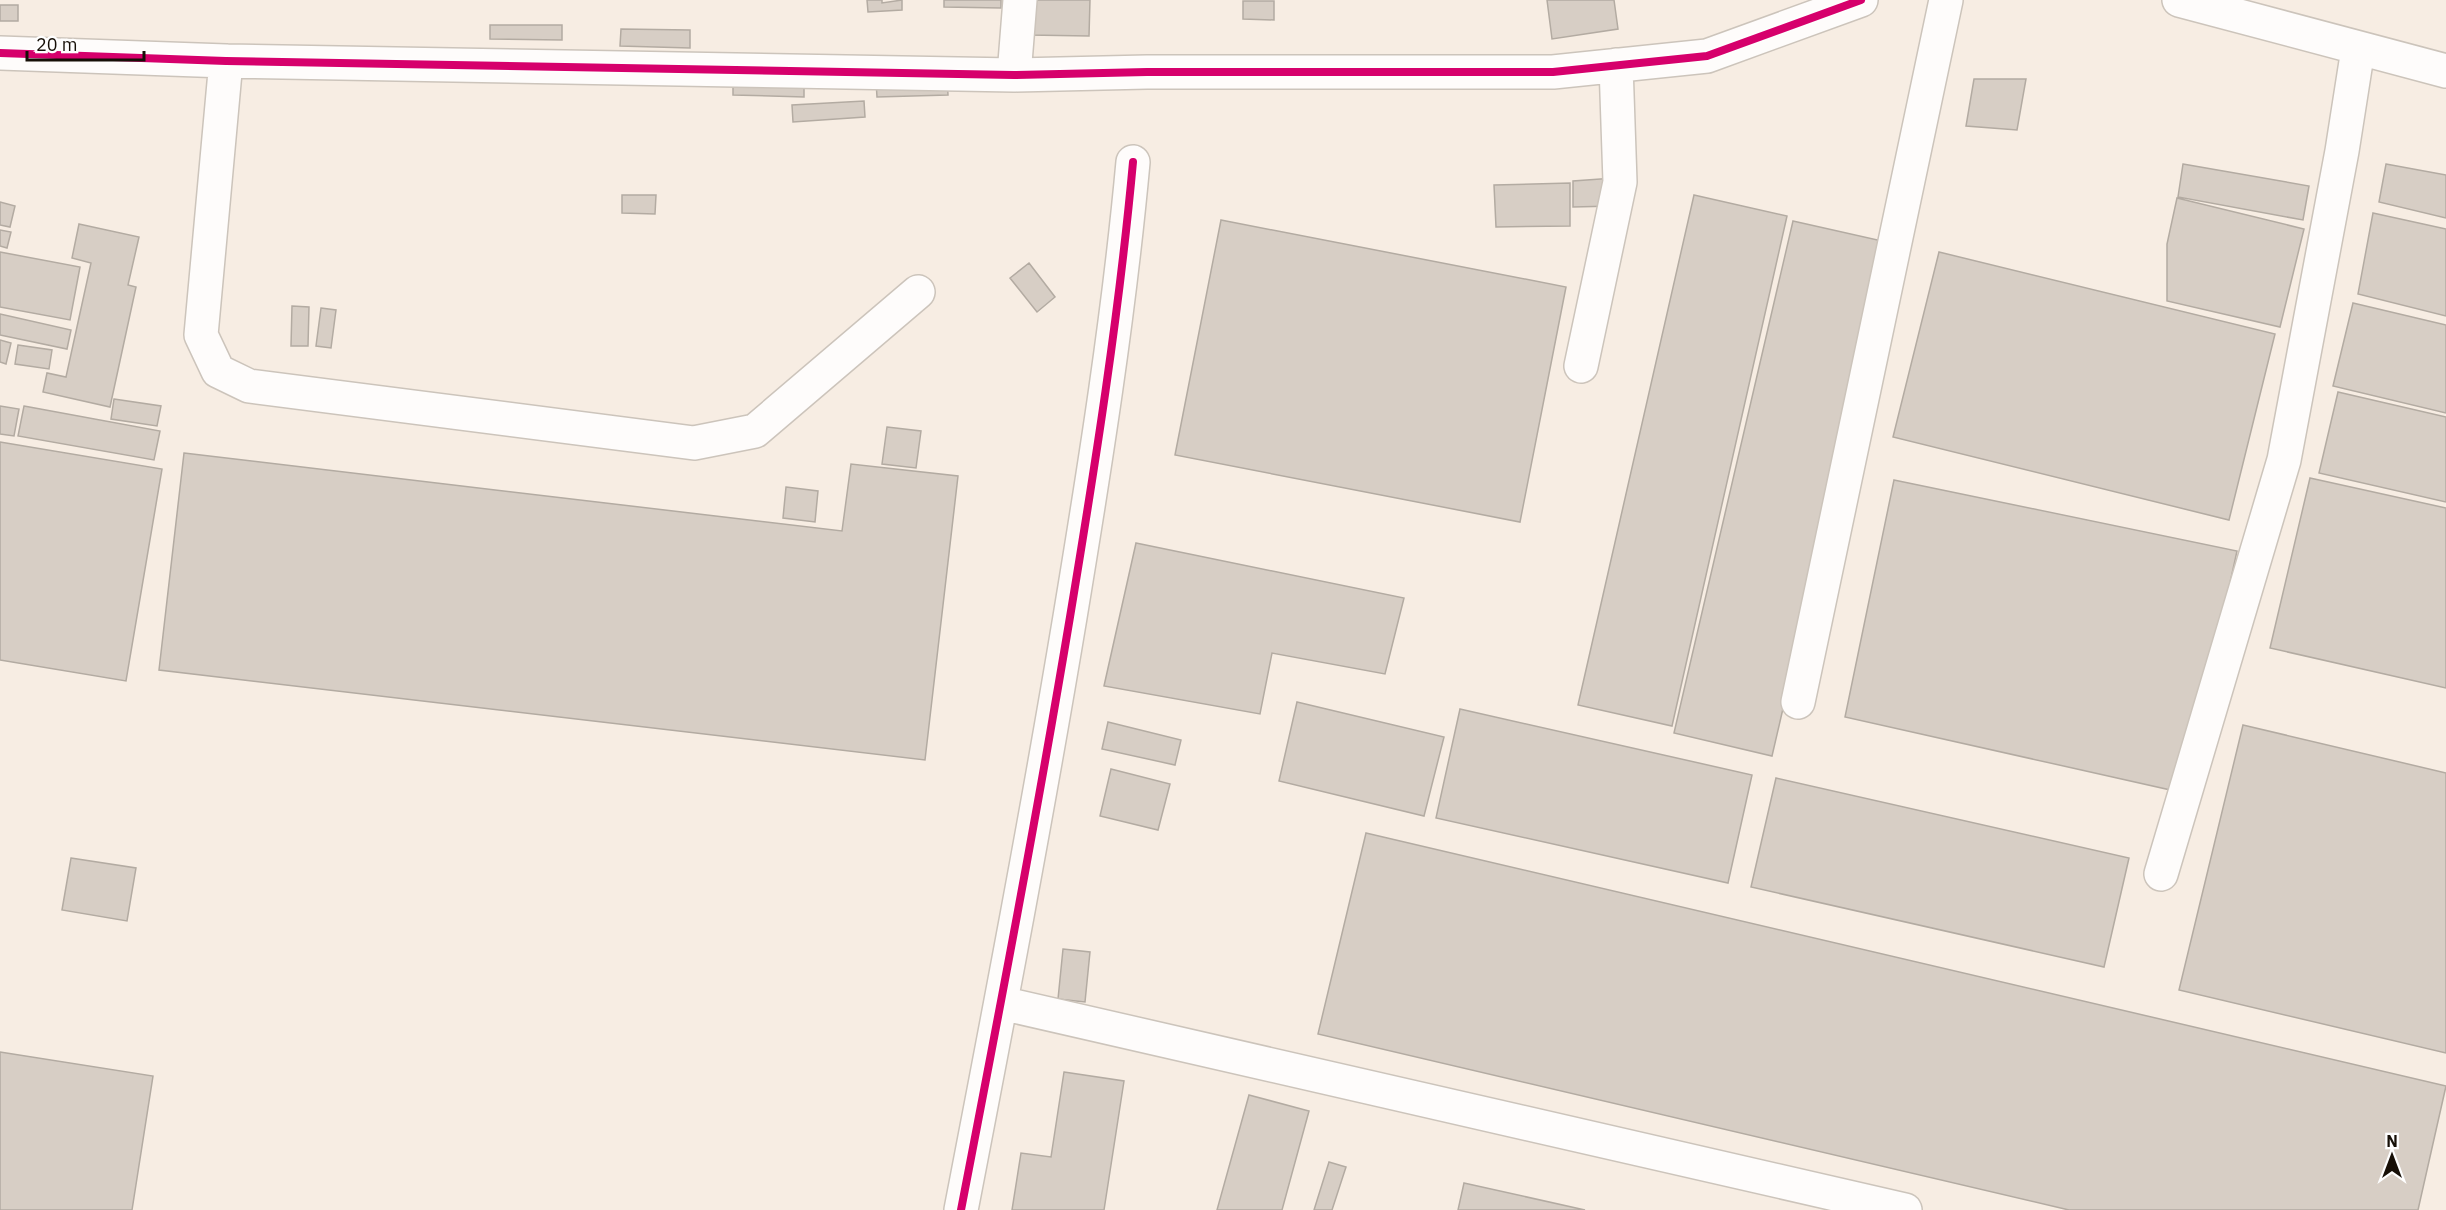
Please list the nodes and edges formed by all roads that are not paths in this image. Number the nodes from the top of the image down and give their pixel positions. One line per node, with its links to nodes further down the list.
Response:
1 (1020, 0): 10 (street)
2 (1861, 0): 8 (street)
3 (1946, 0): 14 (street)
4 (2178, 0): 5 (street)
5 (2358, 49): 9 (street); 15 (street)
6 (0, 53): 7 (street)
7 (226, 61): 10 (street); 12 (street)
8 (1616, 65): 10 (street); 13 (street)
9 (2446, 71)
10 (1014, 75)
11 (1133, 162): 16 (street)
12 (918, 292)
13 (1581, 366)
14 (1798, 702)
15 (2162, 874)
16 (1001, 1003): 17 (street); 18 (street)
17 (961, 1210)
18 (1905, 1210)

